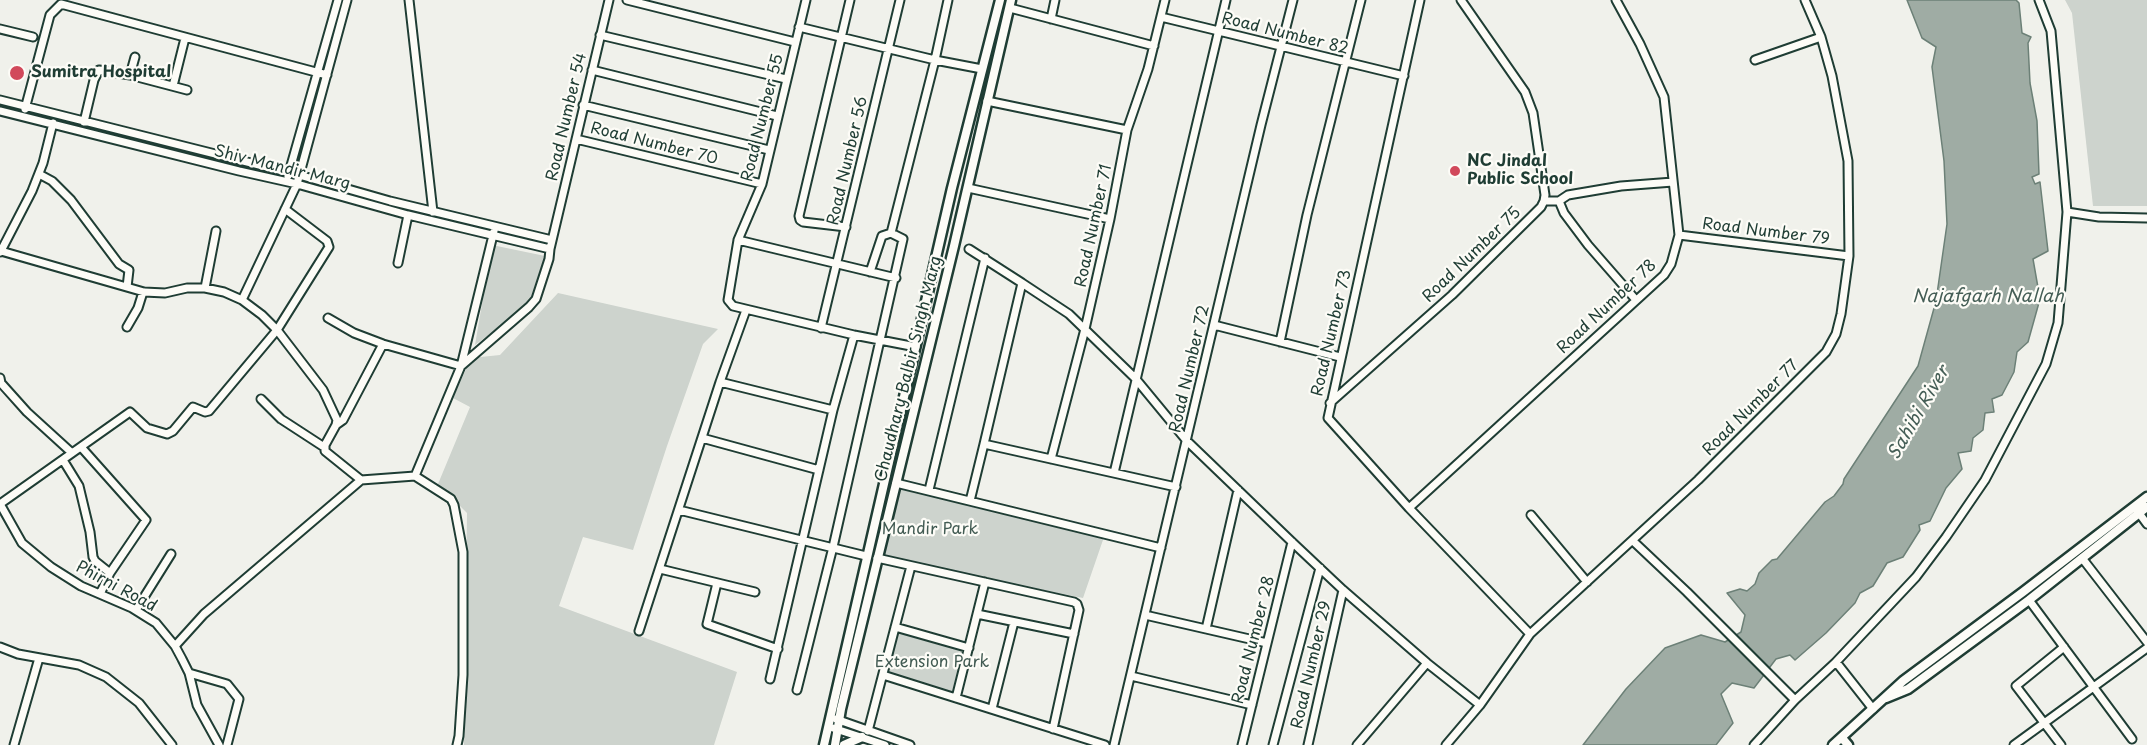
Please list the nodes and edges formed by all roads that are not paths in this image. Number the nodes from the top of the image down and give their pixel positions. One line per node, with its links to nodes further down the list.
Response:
1 (338, 0): 42 (street)
2 (347, 0): 44 (street)
3 (409, 0): 72 (street)
4 (609, 0): 27 (street, Road Number 54)
5 (627, 0): 32 (street)
6 (806, 0): 24 (street, Road Number 55)
7 (850, 0): 29 (street)
8 (900, 0): 35 (street, Road Number 56)
9 (948, 0): 37 (street)
10 (1000, 0): 40 (street, Chaudhary Balbir Singh Marg)
11 (1055, 0): 23 (street)
12 (1165, 0): 22 (street, Road Number 71)
13 (1226, 0): 26 (street)
14 (1293, 0): 34 (street, Road Number 72)
15 (1361, 0): 39 (street)
16 (1420, 0): 45 (street, Road Number 73)
17 (1461, 0): 69 (street)
18 (1616, 0): 65 (street, Road Number 78)
19 (1805, 0): 30 (street, Road Number 77)
20 (2038, 0): 73 (street)
21 (1010, 4): 23 (street); 50 (street, Chaudhary Balbir Singh Marg)
22 (1161, 17): 26 (street, Road Number 82); 33 (street, Road Number 71)
23 (1051, 19): 33 (street)
24 (799, 27): 29 (street); 32 (street, Road Number 55)
25 (0, 29): 28 (street)
26 (1220, 32): 34 (street, Road Number 82); 115 (street)
27 (600, 35): 41 (street, Road Number 54); 46 (street)
28 (33, 37)
29 (841, 37): 35 (street); 78 (street)
30 (1821, 37): 38 (street); 88 (street, Road Number 77)
31 (185, 38): 42 (street); 47 (street); 52 (street)
32 (795, 42): 46 (street, Road Number 55)
33 (1154, 46): 58 (street, Road Number 71)
34 (1282, 47): 39 (street, Road Number 82); 102 (street, Road Number 72)
35 (888, 49): 37 (street); 78 (street, Road Number 56)
36 (135, 57): 43 (street)
37 (935, 60): 40 (street); 80 (street)
38 (1755, 60)
39 (1347, 62): 45 (street, Road Number 82); 109 (street)
40 (982, 69): 111 (street, Chaudhary Balbir Singh Marg)
41 (592, 70): 51 (street, Road Number 54); 55 (street)
42 (319, 73): 44 (street); 61 (street)
43 (130, 75): 47 (street); 56 (street)
44 (327, 75): 63 (street)
45 (1404, 76): 112 (street, Road Number 73)
46 (786, 79): 55 (street, Road Number 55)
47 (173, 86): 48 (street)
48 (187, 90)
49 (0, 100): 52 (street)
50 (987, 101): 58 (street); 68 (street, Chaudhary Balbir Singh Marg)
51 (584, 105): 59 (street, Road Number 54); 60 (street)
52 (25, 107): 54 (street); 56 (street)
53 (0, 111): 54 (street, Shiv Mandir Marg)
54 (23, 116): 57 (street, Shiv Mandir Marg)
55 (777, 116): 60 (street, Road Number 55)
56 (84, 122): 61 (street)
57 (53, 123): 62 (street); 64 (street, Shiv Mandir Marg)
58 (1127, 130): 76 (street, Road Number 71)
59 (576, 139): 67 (street, Road Number 70); 83 (street, Road Number 54)
60 (769, 150): 67 (street, Road Number 55)
61 (289, 172): 63 (street); 64 (street)
62 (39, 174): 87 (street); 95 (street)
63 (299, 175): 66 (street); 72 (street)
64 (286, 181): 66 (street, Shiv Mandir Marg)
65 (1673, 182): 70 (street); 81 (street, Road Number 78)
66 (297, 184): 71 (street); 74 (street, Shiv Mandir Marg)
67 (762, 184): 84 (street, Road Number 55)
68 (968, 188): 76 (street); 133 (street, Chaudhary Balbir Singh Marg)
69 (1544, 201): 70 (street); 118 (street, Road Number 75)
70 (1559, 201): 99 (street)
71 (285, 209): 98 (street); 106 (street)
72 (433, 212): 77 (street)
73 (2067, 213): 75 (street); 184 (street)
74 (408, 215): 82 (street, Shiv Mandir Marg); 90 (street)
75 (2147, 218)
76 (1110, 219): 105 (street, Road Number 71)
77 (495, 226): 82 (street); 83 (street)
78 (846, 227): 91 (street, Road Number 56)
79 (216, 231): 96 (street)
80 (891, 233): 92 (street); 93 (street)
81 (1679, 235): 88 (street, Road Number 79); 99 (street, Road Number 78)
82 (493, 236): 85 (street, Shiv Mandir Marg); 113 (street)
83 (552, 240): 85 (street)
84 (738, 240): 91 (street); 100 (street, Road Number 55)
85 (550, 249): 113 (street)
86 (969, 249): 89 (street)
87 (1, 252): 95 (street)
88 (1849, 256): 147 (street, Road Number 77)
89 (985, 258): 94 (street); 135 (street)
90 (398, 262)
91 (837, 265): 92 (street); 104 (street, Road Number 56)
92 (870, 273): 93 (street)
93 (896, 278): 108 (street)
94 (1022, 284): 105 (street); 123 (street)
95 (127, 288): 97 (street)
96 (204, 288): 97 (street); 98 (street)
97 (143, 292): 103 (street)
98 (242, 300): 106 (street)
99 (1636, 300): 141 (street, Road Number 78)
100 (746, 310): 104 (street); 116 (street)
101 (328, 318): 110 (street)
102 (1214, 325): 109 (street); 122 (street, Road Number 72)
103 (127, 327)
104 (821, 328): 107 (street)
105 (1085, 329): 115 (street); 127 (street, Road Number 71)
106 (277, 330): 120 (street); 124 (street)
107 (854, 335): 108 (street); 119 (street)
108 (881, 340): 111 (street); 149 (street)
109 (1280, 342): 112 (street)
110 (383, 344): 113 (street); 120 (street)
111 (916, 347): 152 (street, Chaudhary Balbir Singh Marg)
112 (1340, 357): 118 (street, Road Number 73)
113 (461, 366): 131 (street)
114 (0, 378): 126 (street)
115 (1135, 378): 122 (street); 130 (street)
116 (720, 382): 119 (street); 121 (street)
117 (261, 399): 125 (street)
118 (1330, 403): 141 (street, Road Number 73)
119 (833, 410): 129 (street)
120 (336, 424): 125 (street)
121 (702, 438): 129 (street); 142 (street)
122 (1187, 441): 134 (street, Road Number 72); 136 (street)
123 (984, 444): 127 (street); 138 (street)
124 (81, 447): 126 (street); 158 (street)
125 (324, 447): 132 (street)
126 (72, 453): 128 (street)
127 (1051, 459): 130 (street)
128 (63, 460): 139 (street); 158 (street)
129 (819, 470): 146 (street)
130 (1114, 473): 134 (street)
131 (415, 477): 132 (street); 210 (street)
132 (361, 480): 177 (street)
133 (896, 483): 135 (street); 153 (street, Chaudhary Balbir Singh Marg)
134 (1176, 487): 150 (street, Road Number 72)
135 (929, 490): 138 (street)
136 (1238, 490): 148 (street); 171 (street)
137 (2147, 497): 143 (street)
138 (970, 501): 150 (street)
139 (0, 504): 164 (street, Phirni Road)
140 (2147, 507): 143 (street)
141 (1409, 508): 174 (street, Road Number 73)
142 (679, 510): 146 (street); 157 (street)
143 (2137, 510): 145 (street); 154 (street); 193 (street)
144 (1531, 515): 160 (street)
145 (2147, 524)
146 (804, 540): 149 (street); 182 (street)
147 (1633, 541): 160 (street, Road Number 77); 194 (street)
148 (1292, 542): 156 (street); 176 (street, Road Number 28)
149 (832, 547): 152 (street); 191 (street)
150 (1161, 548): 168 (street, Road Number 72)
151 (171, 554): 166 (street)
152 (866, 556): 199 (street, Chaudhary Balbir Singh Marg)
153 (877, 558): 155 (street); 199 (street, Chaudhary Balbir Singh Marg)
154 (2082, 558): 165 (street); 175 (street)
155 (911, 566): 159 (street); 170 (street)
156 (1320, 568): 162 (street); 219 (street)
157 (660, 569): 161 (street); 172 (street)
158 (110, 573): 164 (street)
159 (985, 582): 167 (street); 173 (street)
160 (1587, 582): 174 (street, Road Number 77)
161 (717, 583): 163 (street); 182 (street)
162 (1343, 590): 185 (street); 220 (street, Road Number 29)
163 (755, 592)
164 (100, 594): 166 (street, Phirni Road)
165 (2030, 600): 178 (street); 193 (street)
166 (136, 610): 177 (street, Phirni Road)
167 (977, 614): 169 (street); 179 (street)
168 (1145, 615): 171 (street); 188 (street, Road Number 72)
169 (1014, 622): 173 (street); 198 (street)
170 (895, 627): 179 (street); 187 (street)
171 (1206, 629): 176 (street)
172 (639, 631)
173 (1074, 634): 202 (street)
174 (1530, 634): 196 (street, Road Number 77)
175 (2147, 642)
176 (1267, 643): 195 (street, Road Number 28)
177 (175, 646): 186 (street, Phirni Road)
178 (2064, 647): 190 (street); 200 (street)
179 (969, 648): 192 (street)
180 (2147, 648): 190 (street)
181 (0, 649): 183 (street)
182 (778, 649): 189 (street)
183 (39, 658): 206 (street); 207 (street)
184 (1836, 662): 194 (street); 197 (street)
185 (1427, 663): 196 (street); 221 (street)
186 (189, 673): 208 (street, Phirni Road); 209 (street)
187 (883, 675): 192 (street); 203 (street)
188 (1131, 676): 195 (street); 217 (street, Road Number 72)
189 (770, 679)
190 (2094, 687): 200 (street); 204 (street)
191 (797, 690)
192 (956, 698): 198 (street)
193 (1886, 698): 197 (street)
194 (1795, 700): 223 (street)
195 (1252, 705): 218 (street, Road Number 28)
196 (1480, 705): 222 (street, Road Number 77)
197 (1873, 709): 205 (street)
198 (992, 710): 202 (street)
199 (834, 718): 201 (street, Chaudhary Balbir Singh Marg); 203 (street)
200 (2044, 723): 224 (street); 225 (street)
201 (832, 728): 203 (street); 211 (street, Chaudhary Balbir Singh Marg); 212 (street, Chaudhary Balbir Singh Marg)
202 (1053, 729): 216 (street)
203 (865, 734): 213 (street); 214 (street); 215 (street)
204 (2132, 739)
205 (1839, 743)
206 (14, 745)
207 (172, 745)
208 (219, 745)
209 (227, 745)
210 (457, 745)
211 (824, 745)
212 (835, 745)
213 (844, 745)
214 (885, 745)
215 (910, 745)
216 (1105, 745)
217 (1114, 745)
218 (1242, 745)
219 (1273, 745)
220 (1308, 745)
221 (1357, 745)
222 (1446, 745)
223 (1754, 745)
224 (2014, 745)
225 (2061, 745)

